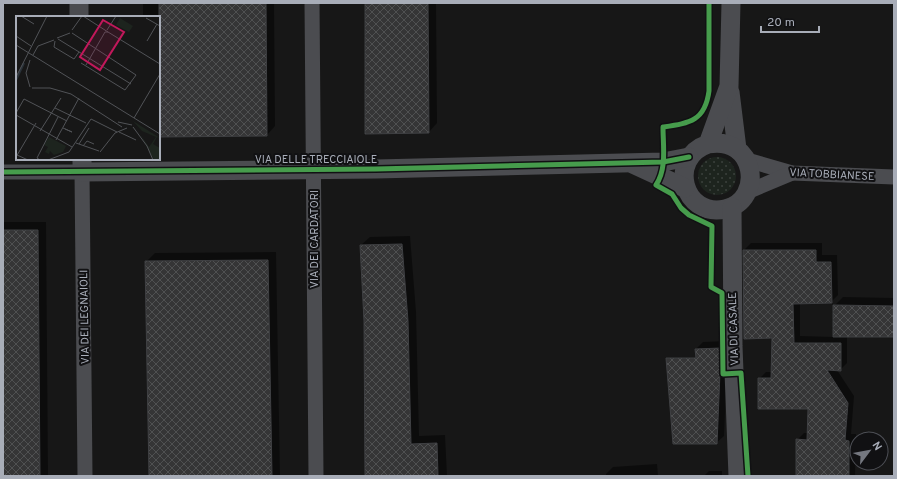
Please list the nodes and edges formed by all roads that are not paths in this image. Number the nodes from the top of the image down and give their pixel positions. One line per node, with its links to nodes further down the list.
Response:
1 (79, 3): 4 (street)
2 (312, 3): 11 (street, VIA DEI CARDATORI)
3 (731, 3): 5 (street)
4 (79, 16)
5 (729, 86): 6 (street); 7 (street)
6 (708, 144): 7 (street); 8 (street)
7 (742, 155): 13 (street, VIA TOBBIANESE); 16 (street)
8 (689, 157): 9 (street, VIA DELLE TRECCIAIOLE); 15 (street)
9 (630, 163): 11 (street, VIA DELLE TRECCIAIOLE); 15 (street)
10 (82, 165): 11 (street, VIA DELLE TRECCIAIOLE); 12 (street, VIA DELLE TRECCIAIOLE); 18 (street, VIA DEI LEGNAIOLI)
11 (314, 169): 19 (street, VIA DEI CARDATORI)
12 (3, 172)
13 (792, 173): 14 (street, VIA TOBBIANESE); 16 (street)
14 (894, 177)
15 (685, 188): 17 (street)
16 (747, 192): 17 (street)
17 (732, 207): 20 (street, VIA DI CASALE)
18 (85, 476)
19 (316, 476)
20 (738, 476)

